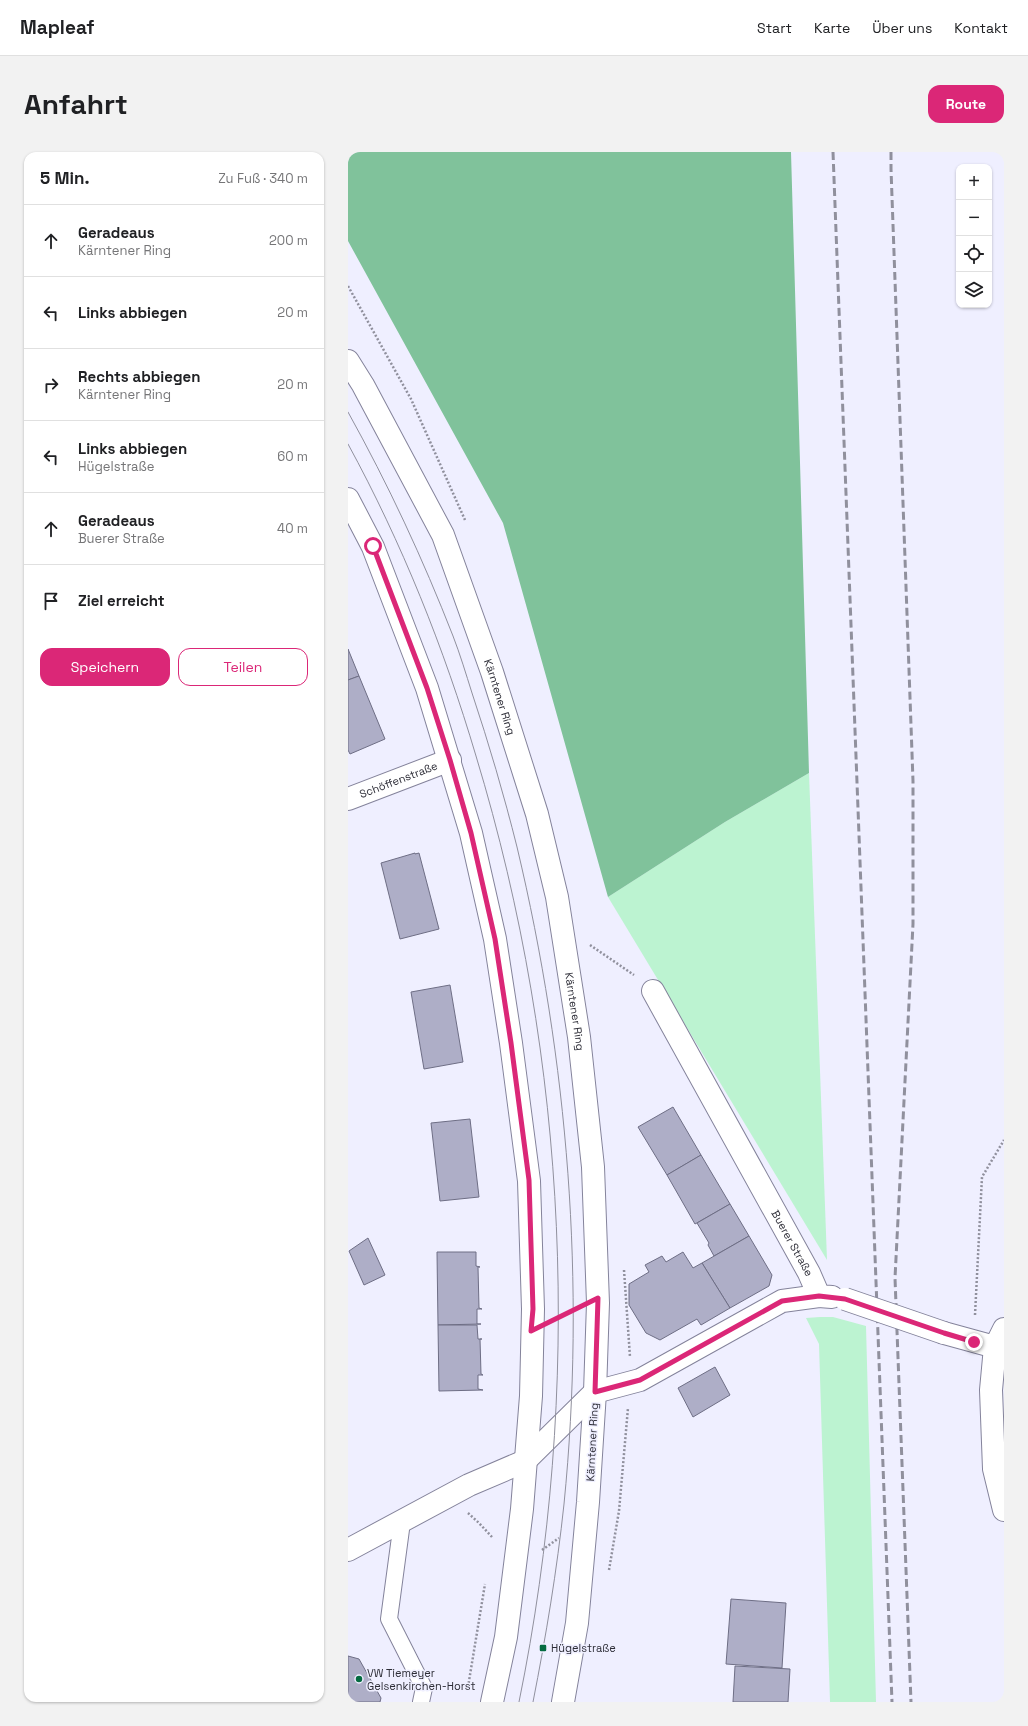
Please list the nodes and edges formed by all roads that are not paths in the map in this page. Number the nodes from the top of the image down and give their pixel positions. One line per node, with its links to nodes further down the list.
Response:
1 (348, 361): 8 (main road, Kärntener Ring)
2 (348, 499): 3 (main road)
3 (450, 760): 4 (main road, Schöffenstraße); 9 (main road)
4 (348, 800)
5 (652, 991): 6 (main road, Buerer Straße)
6 (819, 1296): 7 (main road, bridge); 8 (main road)
7 (999, 1338): 10 (main road)
8 (595, 1392): 9 (main road); 15 (main road, Kärntener Ring)
9 (525, 1462): 11 (main road); 14 (main road)
10 (1004, 1510)
11 (402, 1522): 12 (main road); 13 (lane)
12 (348, 1550)
13 (421, 1702)
14 (492, 1702)
15 (563, 1702)

